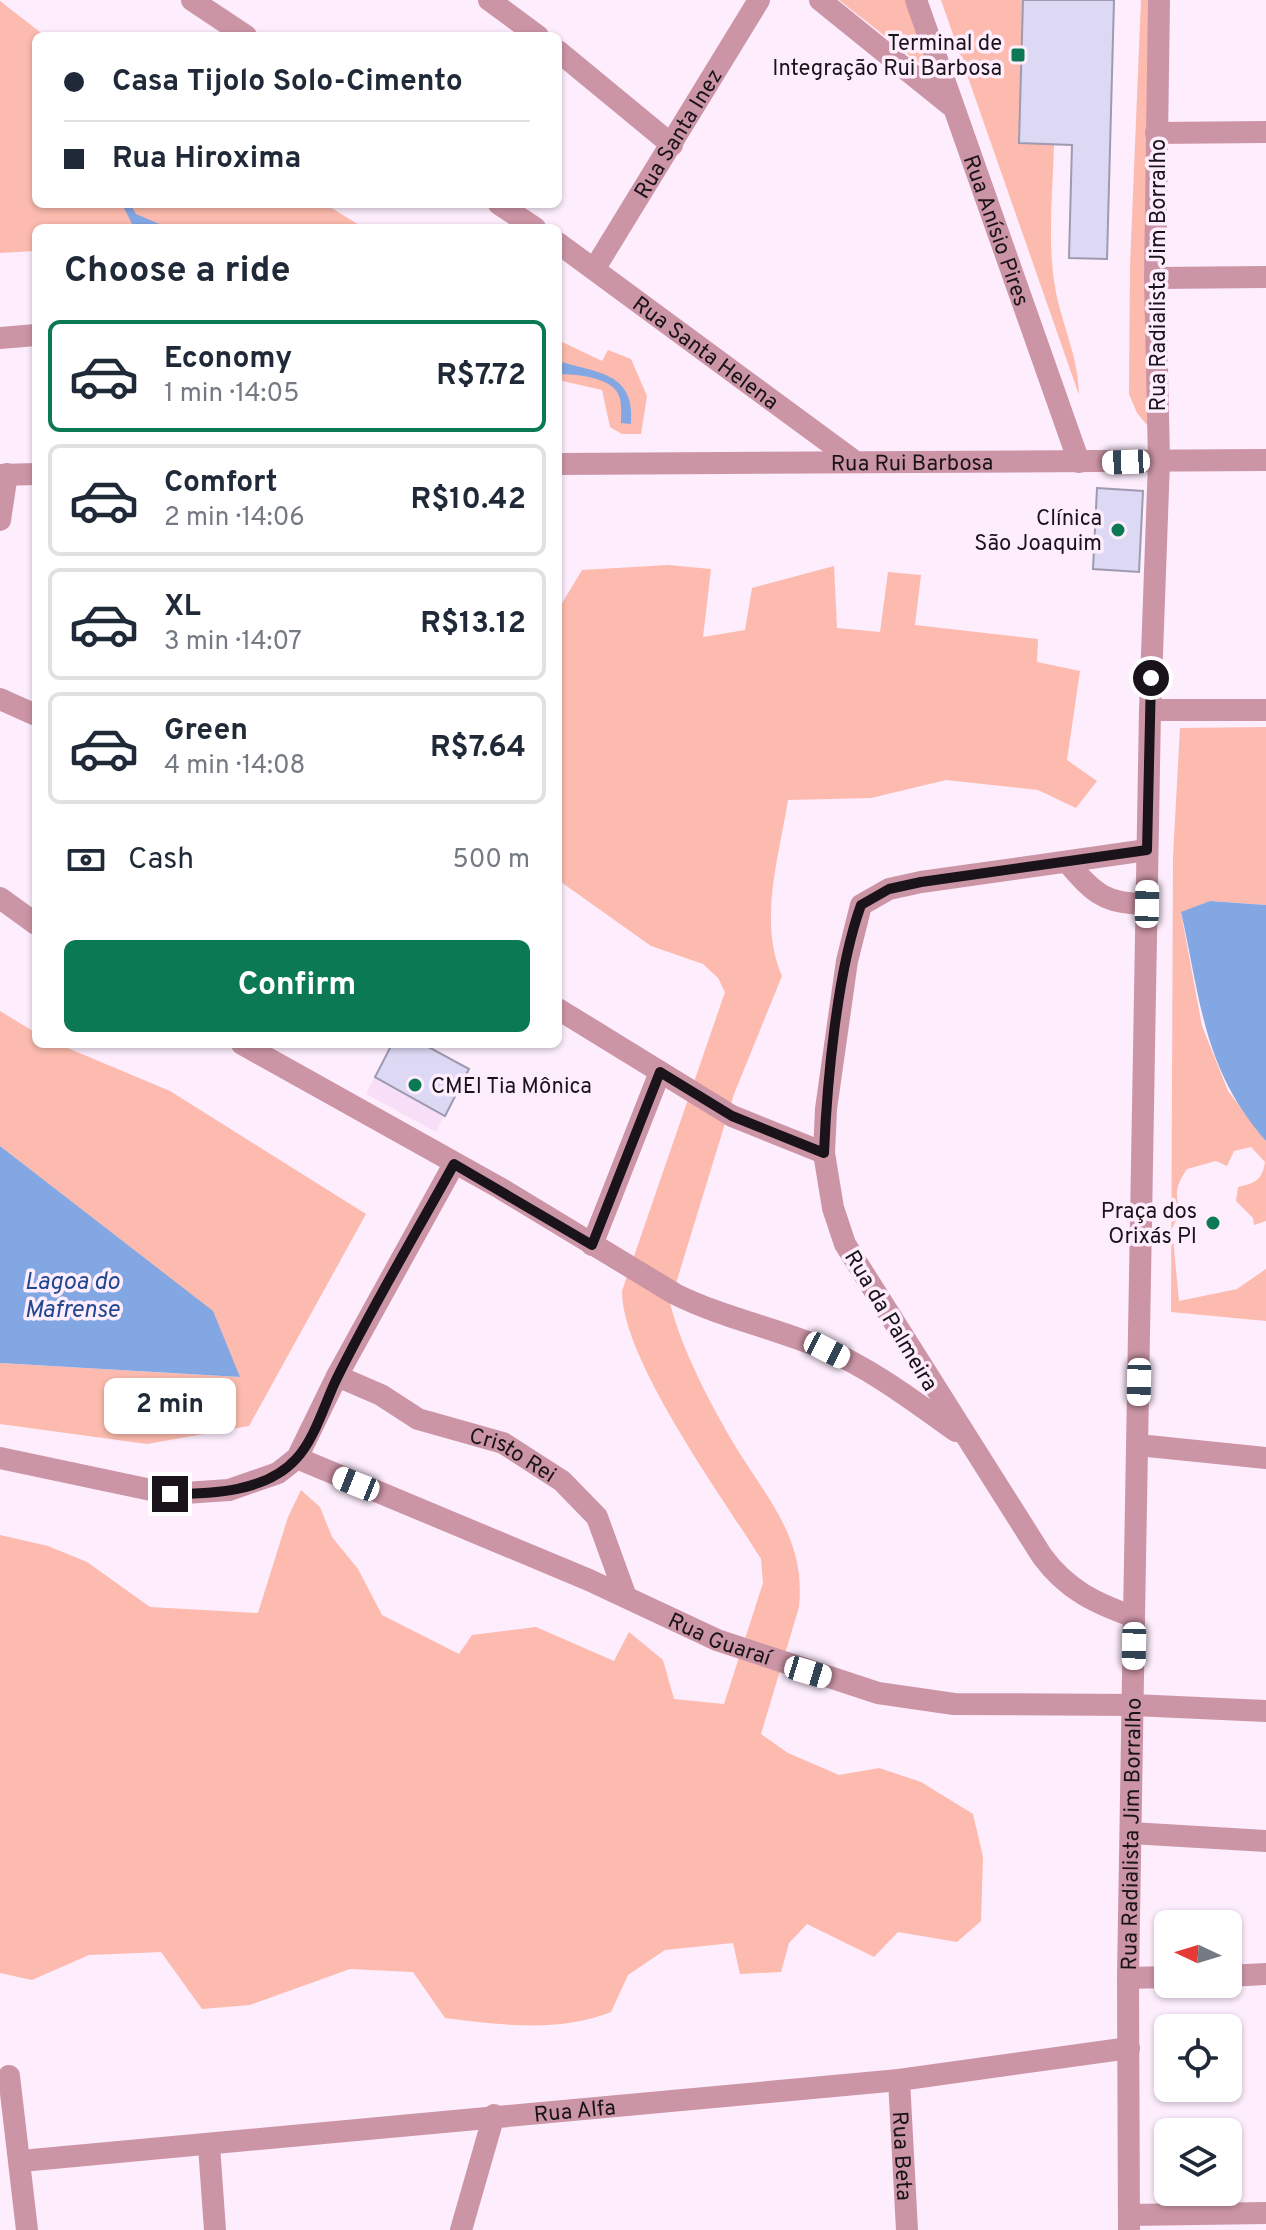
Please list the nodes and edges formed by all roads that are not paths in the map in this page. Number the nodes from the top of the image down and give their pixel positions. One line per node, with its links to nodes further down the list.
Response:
1 (192, 0): 7 (street)
2 (489, 0): 8 (street)
3 (759, 0): 13 (street, Rua Santa Inez)
4 (820, 0): 10 (street)
5 (916, 0): 10 (street, Rua Anísio Pires)
6 (1159, 0): 12 (street, Rua Radialista Jim Borralho)
7 (240, 32)
8 (533, 32)
9 (562, 54): 13 (street)
10 (950, 105): 25 (street, Rua Anísio Pires)
11 (1266, 132): 12 (street)
12 (1156, 133): 19 (street, Rua Radialista Jim Borralho)
13 (672, 145): 17 (street, Rua Santa Inez)
14 (505, 208): 15 (street)
15 (529, 224)
16 (562, 246): 17 (street, Rua Santa Helena)
17 (595, 268): 22 (street, Rua Santa Helena)
18 (1266, 277): 19 (street)
19 (1155, 278): 24 (street, Rua Radialista Jim Borralho)
20 (32, 335): 21 (street)
21 (0, 338)
22 (853, 460): 25 (street, Rua Rui Barbosa); 26 (street, Rua Rui Barbosa)
23 (1266, 460): 24 (street, Rua Rui Barbosa)
24 (1159, 461): 25 (street, Rua Rui Barbosa); 31 (street, Rua Radialista Jim Borralho)
25 (1079, 462)
26 (562, 464)
27 (4, 474): 28 (street); 29 (street)
28 (32, 474)
29 (0, 520)
30 (0, 699): 33 (street)
31 (1150, 710): 32 (street); 34 (street, Rua Radialista Jim Borralho)
32 (1266, 710)
33 (32, 713)
34 (1147, 850): 35 (street, Rua da Palmeira); 37 (street, Rua Radialista Jim Borralho)
35 (1067, 862): 37 (street); 42 (street, Rua da Palmeira)
36 (0, 898): 38 (street)
37 (1147, 904): 47 (street, Rua Radialista Jim Borralho)
38 (32, 921)
39 (562, 1011): 41 (street)
40 (249, 1048): 43 (street)
41 (660, 1072): 42 (street); 44 (street)
42 (824, 1153): 46 (street, Rua da Palmeira)
43 (454, 1164): 44 (street); 45 (street)
44 (592, 1245): 46 (street)
45 (337, 1376): 49 (street); 51 (street, Cristo Rei)
46 (963, 1436): 52 (street, Rua da Palmeira)
47 (1138, 1445): 50 (street); 52 (street, Rua Radialista Jim Borralho)
48 (0, 1458): 49 (street)
49 (297, 1458): 51 (street, Rua Guaraí)
50 (1266, 1458)
51 (626, 1597): 53 (street, Rua Guaraí)
52 (1134, 1617): 53 (street, Rua Radialista Jim Borralho)
53 (1133, 1705): 54 (street, Rua Guaraí); 55 (street, Rua Radialista Jim Borralho)
54 (1266, 1711)
55 (1131, 1833): 56 (street); 60 (street, Rua Radialista Jim Borralho)
56 (1266, 1841)
57 (1266, 1974): 58 (street)
58 (1242, 1975)
59 (1154, 1977): 60 (street)
60 (1128, 1978): 61 (street, Rua Radialista Jim Borralho)
61 (1129, 2048): 63 (street, Rua Alfa); 68 (street, Rua Radialista Jim Borralho)
62 (9, 2076): 66 (street)
63 (899, 2080): 64 (street, Rua Alfa); 72 (street, Rua Beta)
64 (494, 2115): 65 (street, Rua Alfa); 71 (street)
65 (209, 2146): 66 (street, Rua Alfa); 70 (street)
66 (21, 2161): 69 (street)
67 (1266, 2213): 68 (street)
68 (1129, 2222)
69 (27, 2230)
70 (215, 2230)
71 (461, 2230)
72 (907, 2230)

